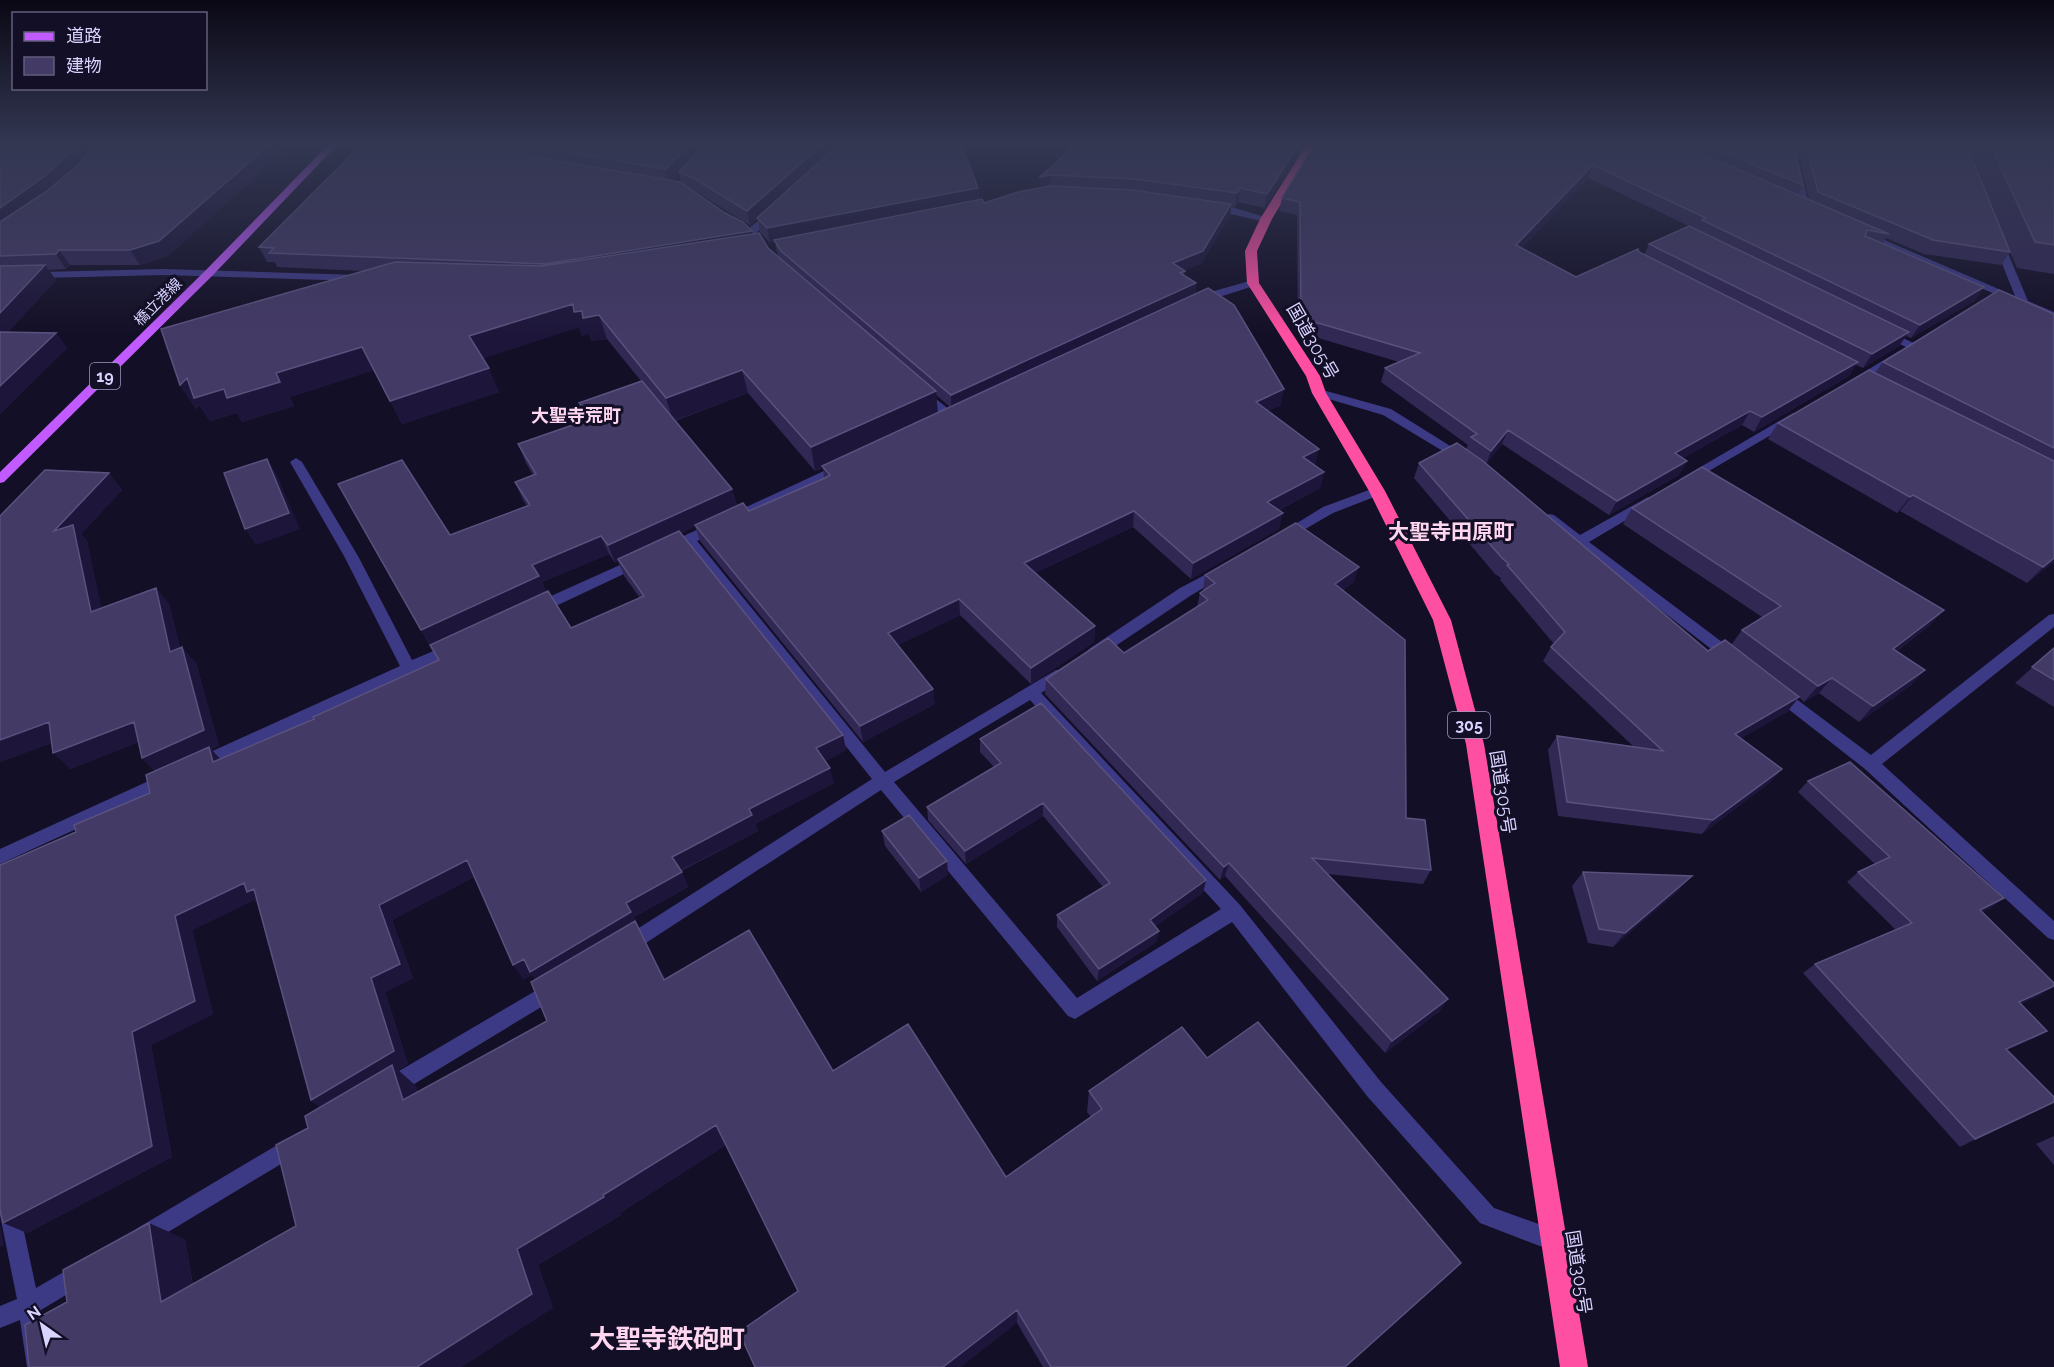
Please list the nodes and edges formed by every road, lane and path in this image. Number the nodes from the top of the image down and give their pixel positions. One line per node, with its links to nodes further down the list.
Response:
1 (272, 208): 11 (main road, 橋立港線 / 19)
2 (778, 208): 10 (street)
3 (1219, 208): 7 (street)
4 (1273, 208): 7 (highway, 国道305号 / 305)
5 (1803, 208): 6 (street)
6 (1816, 214)
7 (1266, 219): 14 (highway, 国道305号 / 305)
8 (1993, 228): 15 (street)
9 (1859, 232): 15 (street)
10 (759, 240)
11 (209, 273): 12 (street); 13 (street); 27 (main road, 橋立港線 / 19)
12 (0, 276)
13 (374, 279)
14 (1253, 283): 16 (street); 21 (highway, 国道305号 / 305)
15 (2023, 302): 17 (street)
16 (1180, 309)
17 (2054, 316)
18 (1870, 325): 19 (street)
19 (1858, 379)
20 (914, 385): 23 (street)
21 (1319, 393): 26 (street); 28 (highway, 国道305号 / 305)
22 (1806, 409): 31 (street)
23 (950, 416)
24 (856, 460): 30 (street)
25 (296, 462): 37 (street)
26 (1474, 466)
27 (0, 479)
28 (1377, 491): 32 (street); 51 (highway, 国道305号 / 305)
29 (1542, 513): 31 (street)
30 (688, 539): 34 (street); 42 (street)
31 (1580, 541): 38 (street)
32 (1266, 546)
33 (1236, 563): 40 (street)
34 (527, 614)
35 (2054, 619): 41 (street)
36 (473, 638): 37 (street)
37 (409, 668): 43 (street)
38 (1749, 671)
39 (1768, 685): 41 (street)
40 (1032, 693): 42 (street); 44 (street)
41 (1871, 764): 45 (street)
42 (883, 781): 44 (street); 46 (street)
43 (0, 857)
44 (1234, 911): 51 (street)
45 (2054, 932)
46 (607, 957)
47 (567, 981): 48 (street)
48 (374, 1097)
49 (313, 1134): 52 (street)
50 (4, 1184): 54 (street)
51 (1553, 1240): 57 (highway, 国道305号 / 305)
52 (130, 1244)
53 (100, 1262): 54 (street)
54 (28, 1305): 55 (street); 56 (street)
55 (0, 1317)
56 (38, 1367)
57 (1574, 1367)

